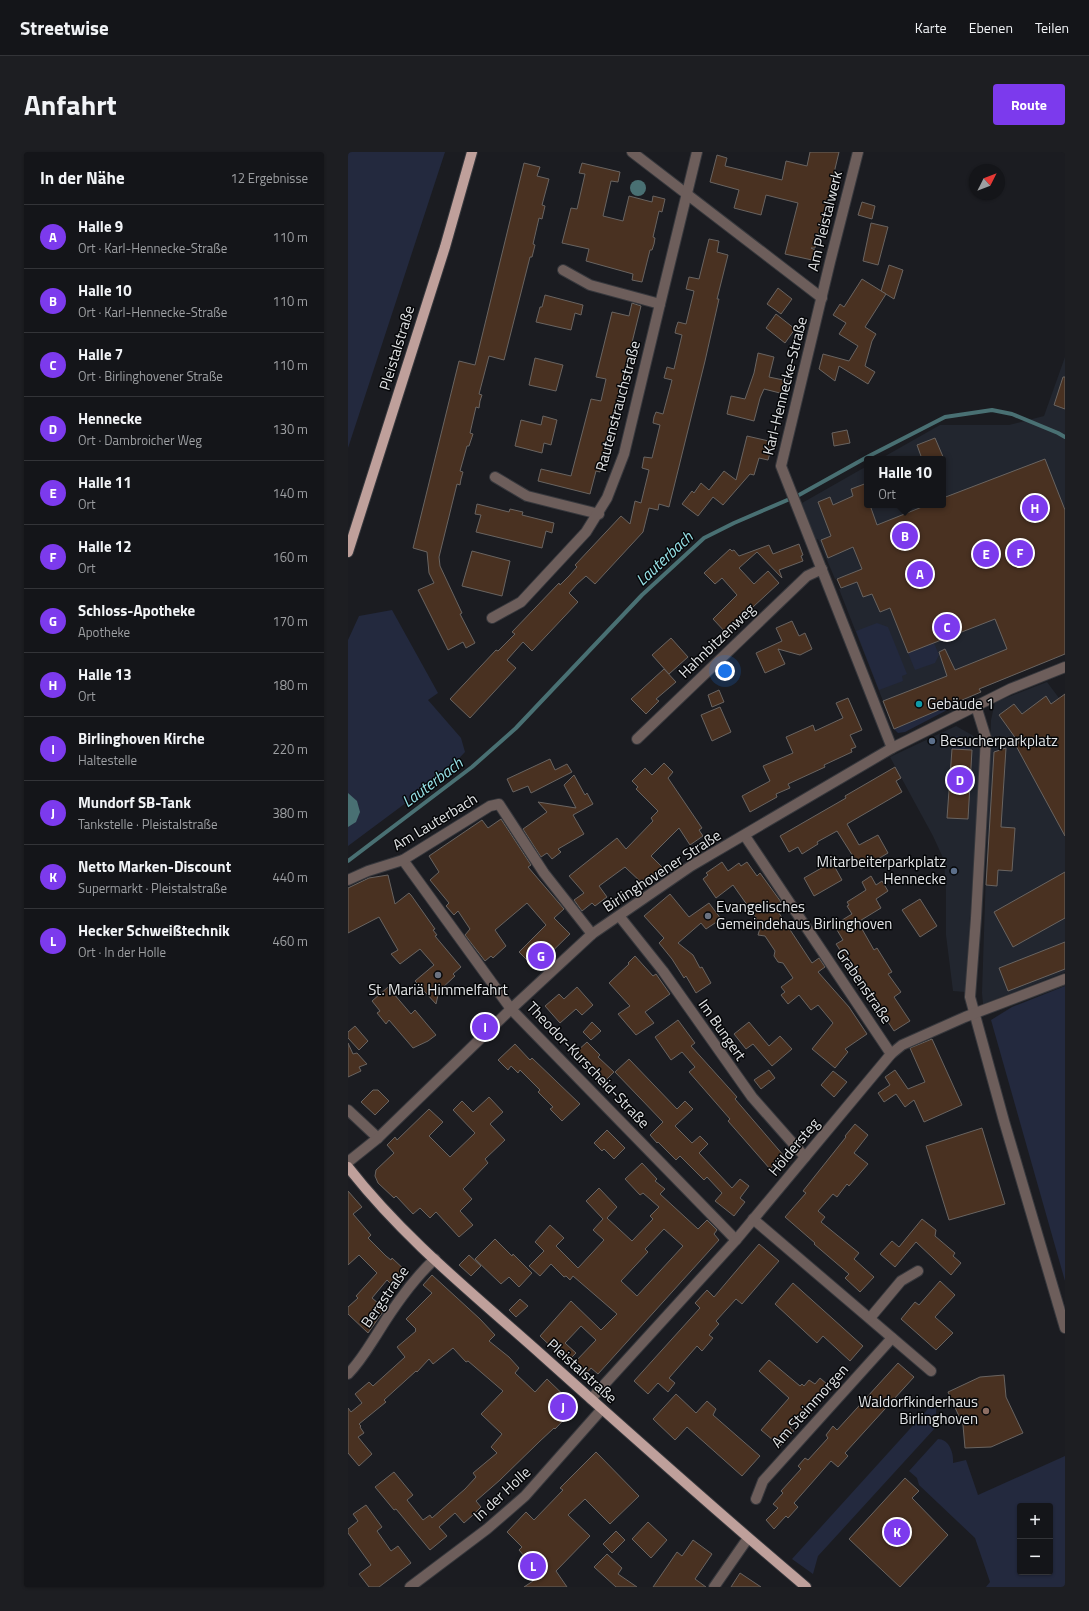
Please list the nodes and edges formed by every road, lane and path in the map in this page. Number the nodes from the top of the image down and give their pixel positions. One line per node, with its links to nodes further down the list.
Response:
1 (472, 152): 11 (main road, Pleistalstraße)
2 (632, 152): 5 (street)
3 (697, 152): 5 (street, Rautenstrauchstraße)
4 (858, 152): 7 (street, Am Pleistalwerk)
5 (687, 195): 7 (street); 8 (street, Rautenstrauchstraße)
6 (563, 270): 8 (street)
7 (822, 298): 12 (street, Karl-Hennecke-Straße)
8 (660, 304): 10 (street, Rautenstrauchstraße)
9 (495, 477): 10 (street)
10 (598, 514): 13 (street, Rautenstrauchstraße)
11 (348, 552)
12 (822, 569): 16 (street, Hahnbitzenweg); 17 (street, Karl-Hennecke-Straße)
13 (492, 618)
14 (1065, 667): 15 (street, Birlinghovener Straße)
15 (976, 706): 17 (street, Birlinghovener Straße); 25 (street)
16 (637, 740)
17 (892, 748): 18 (street, Birlinghovener Straße)
18 (745, 836): 21 (street, Birlinghovener Straße); 26 (street, Grabenstraße)
19 (403, 860): 20 (street, Am Lauterbach); 22 (street, Am Lauterbach); 24 (street, Theodor-Kurscheid-Straße)
20 (348, 880)
21 (620, 917): 22 (street, Birlinghovener Straße); 29 (street, Im Bungert)
22 (592, 934): 24 (street, Birlinghovener Straße)
23 (1065, 979): 25 (street, Höldersteg)
24 (512, 1009): 28 (street, Birlinghovener Straße); 33 (street, Theodor-Kurscheid-Straße)
25 (974, 1014): 26 (street, Höldersteg); 37 (street)
26 (891, 1054): 29 (street, Höldersteg)
27 (348, 1110): 28 (street)
28 (378, 1138): 30 (street, Birlinghovener Straße)
29 (805, 1157): 32 (street, Höldersteg)
30 (348, 1162)
31 (350, 1174): 34 (main road, Pleistalstraße)
32 (753, 1219): 33 (street, Höldersteg); 36 (street)
33 (736, 1240): 41 (street, Höldersteg)
34 (434, 1258): 40 (street, Bergstraße); 41 (main road, Pleistalstraße)
35 (918, 1271): 36 (street)
36 (870, 1318): 38 (street)
37 (1065, 1328)
38 (892, 1338): 39 (street); 43 (street, Am Steinmorgen)
39 (931, 1371)
40 (348, 1374)
41 (592, 1399): 42 (main road, Pleistalstraße)
42 (602, 1409): 44 (main road, Pleistalstraße); 45 (street, In der Holle)
43 (756, 1499)
44 (748, 1538): 46 (street); 47 (main road, Pleistalstraße)
45 (410, 1587)
46 (714, 1587)
47 (806, 1587)

